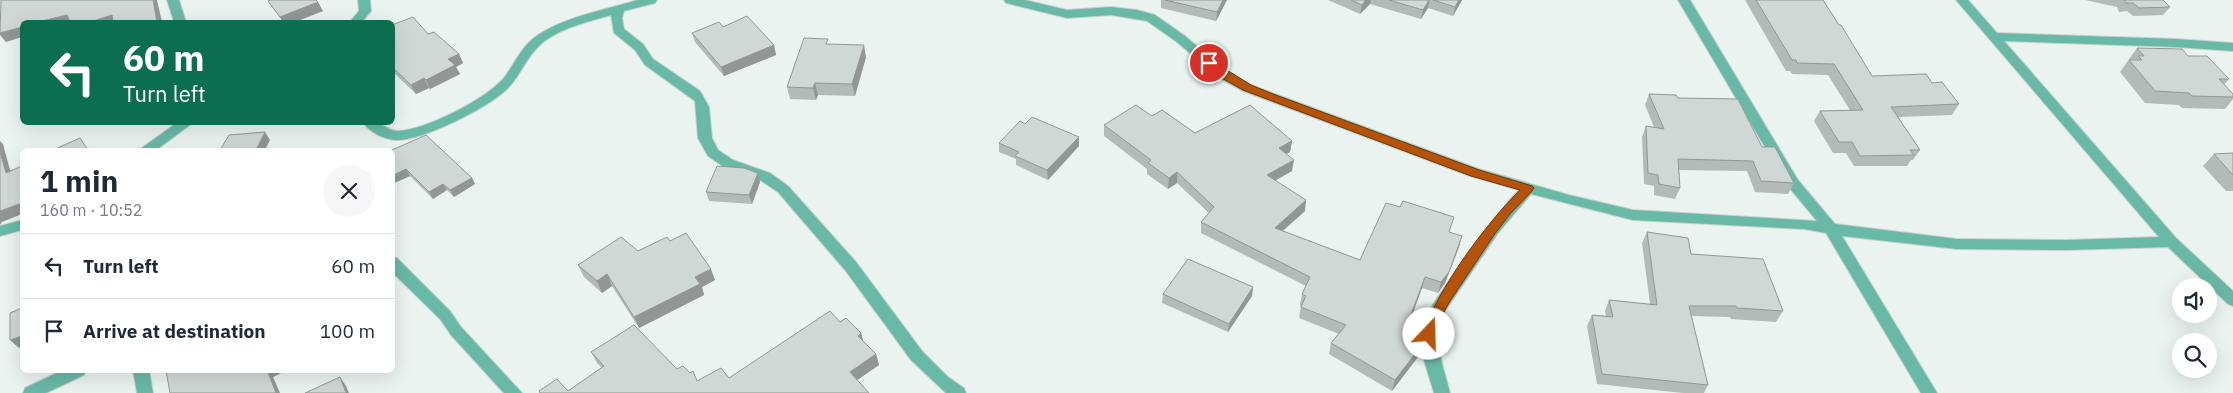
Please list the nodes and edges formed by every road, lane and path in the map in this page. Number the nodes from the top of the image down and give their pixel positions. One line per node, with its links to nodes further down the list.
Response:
1 (173, 0): 8 (street)
2 (364, 0): 9 (street)
3 (651, 0): 7 (street)
4 (1010, 0): 15 (street)
5 (1684, 0): 17 (street)
6 (1962, 0): 10 (street)
7 (619, 9): 13 (street); 27 (street)
8 (179, 20)
9 (358, 20)
10 (1995, 37): 11 (street); 19 (street)
11 (2233, 47)
12 (184, 125): 14 (street)
13 (374, 125)
14 (149, 148)
15 (1528, 188): 17 (street); 28 (street)
16 (20, 226): 18 (street)
17 (1832, 229): 19 (street); 29 (street)
18 (0, 231)
19 (2170, 242): 21 (street)
20 (395, 265): 26 (street)
21 (2233, 300)
22 (72, 373): 24 (street)
23 (142, 373): 25 (street)
24 (31, 393)
25 (145, 393)
26 (514, 393)
27 (958, 393)
28 (1442, 393)
29 (1929, 393)

